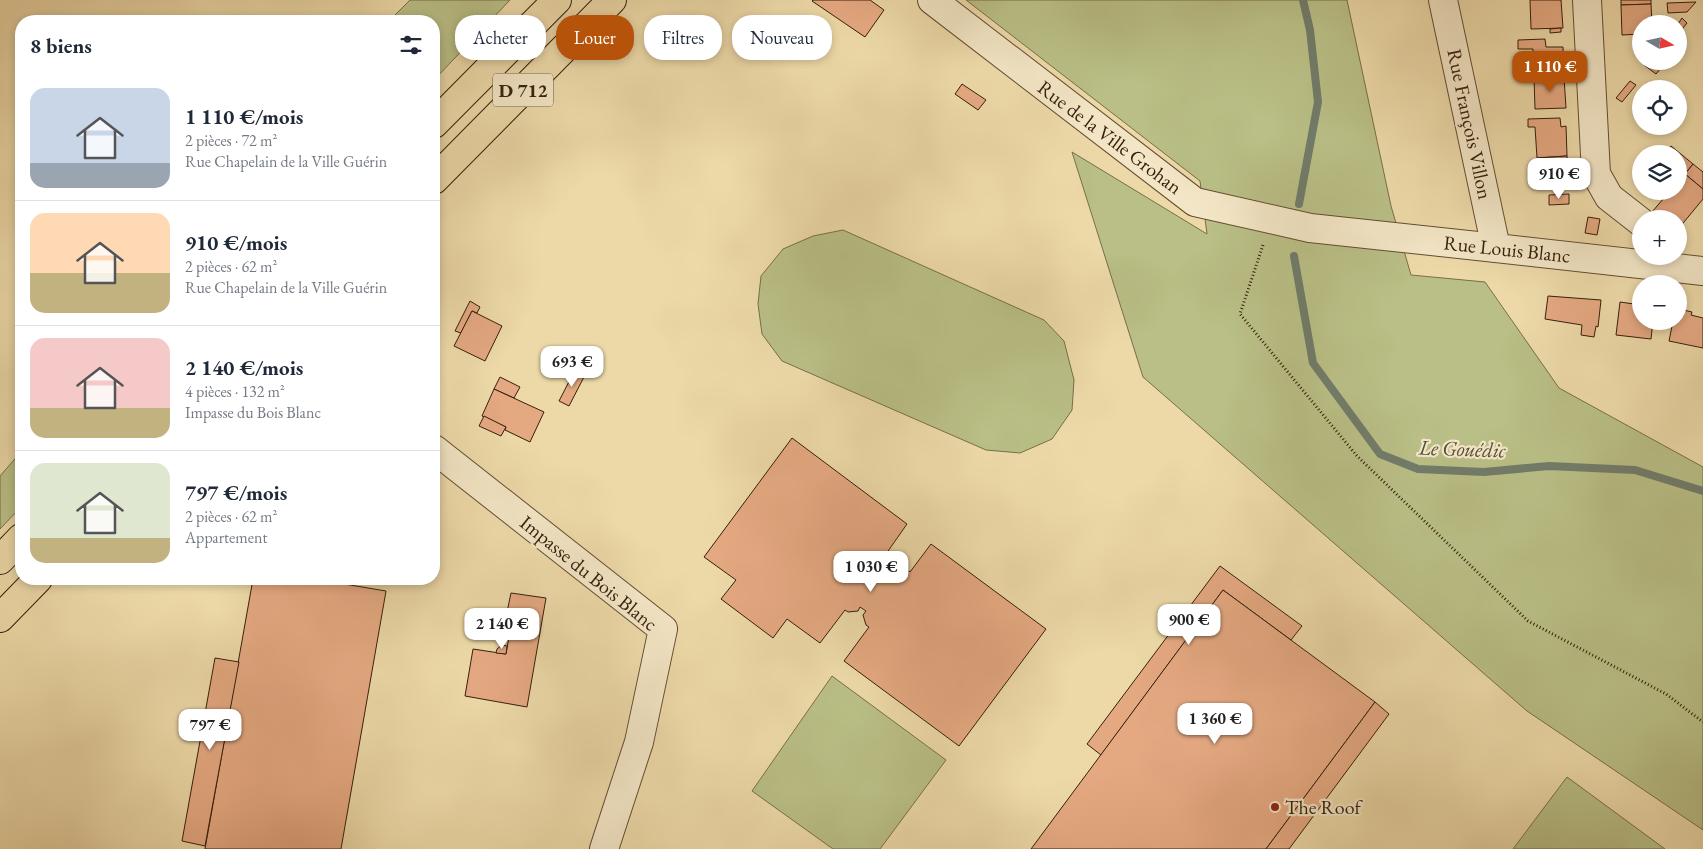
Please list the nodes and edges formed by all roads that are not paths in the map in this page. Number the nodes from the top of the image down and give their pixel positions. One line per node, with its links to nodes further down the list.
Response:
1 (557, 0): 6 (main road, D 712)
2 (612, 0): 7 (main road, D 712)
3 (932, 0): 9 (street, Rue de la Ville Grohan)
4 (1443, 0): 10 (street, Rue François Villon)
5 (1587, 0): 8 (street)
6 (440, 118)
7 (440, 174)
8 (1632, 215)
9 (1310, 228): 10 (street, Rue Louis Blanc)
10 (1496, 248): 11 (street, Rue Louis Blanc)
11 (1632, 259)
12 (1676, 265): 13 (street, Rue Louis Blanc)
13 (1703, 271)
14 (440, 454): 19 (street, Impasse du Bois Blanc)
15 (15, 544): 16 (main road)
16 (0, 560)
17 (32, 585): 18 (main road)
18 (0, 618)
19 (604, 849)

